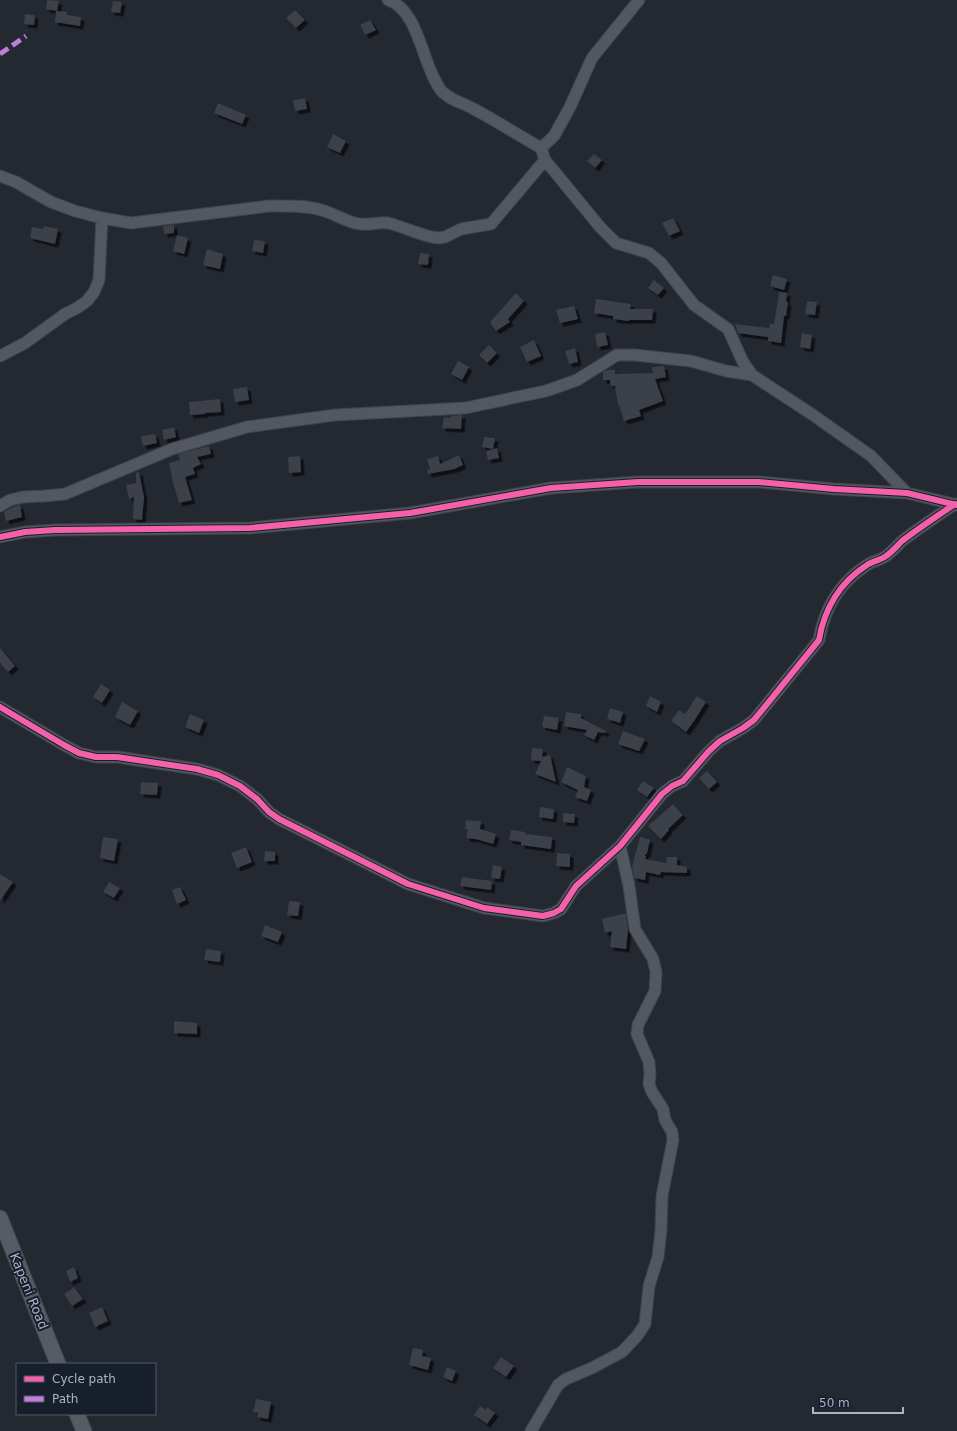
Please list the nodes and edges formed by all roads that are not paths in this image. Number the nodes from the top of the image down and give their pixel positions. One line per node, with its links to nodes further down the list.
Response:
1 (388, 0): 3 (street)
2 (639, 0): 3 (street)
3 (540, 148): 4 (street)
4 (546, 160): 6 (street); 8 (street)
5 (0, 176): 6 (street)
6 (102, 218): 7 (street)
7 (0, 356)
8 (752, 376): 9 (street); 11 (street)
9 (907, 493): 10 (street); 12 (street)
10 (956, 504): 14 (street)
11 (0, 506)
12 (0, 537)
13 (0, 707): 14 (street)
14 (620, 846): 19 (street)
15 (0, 1218): 16 (main road, Kapeni Road)
16 (58, 1363)
17 (77, 1415): 18 (main road)
18 (84, 1431)
19 (531, 1431)

